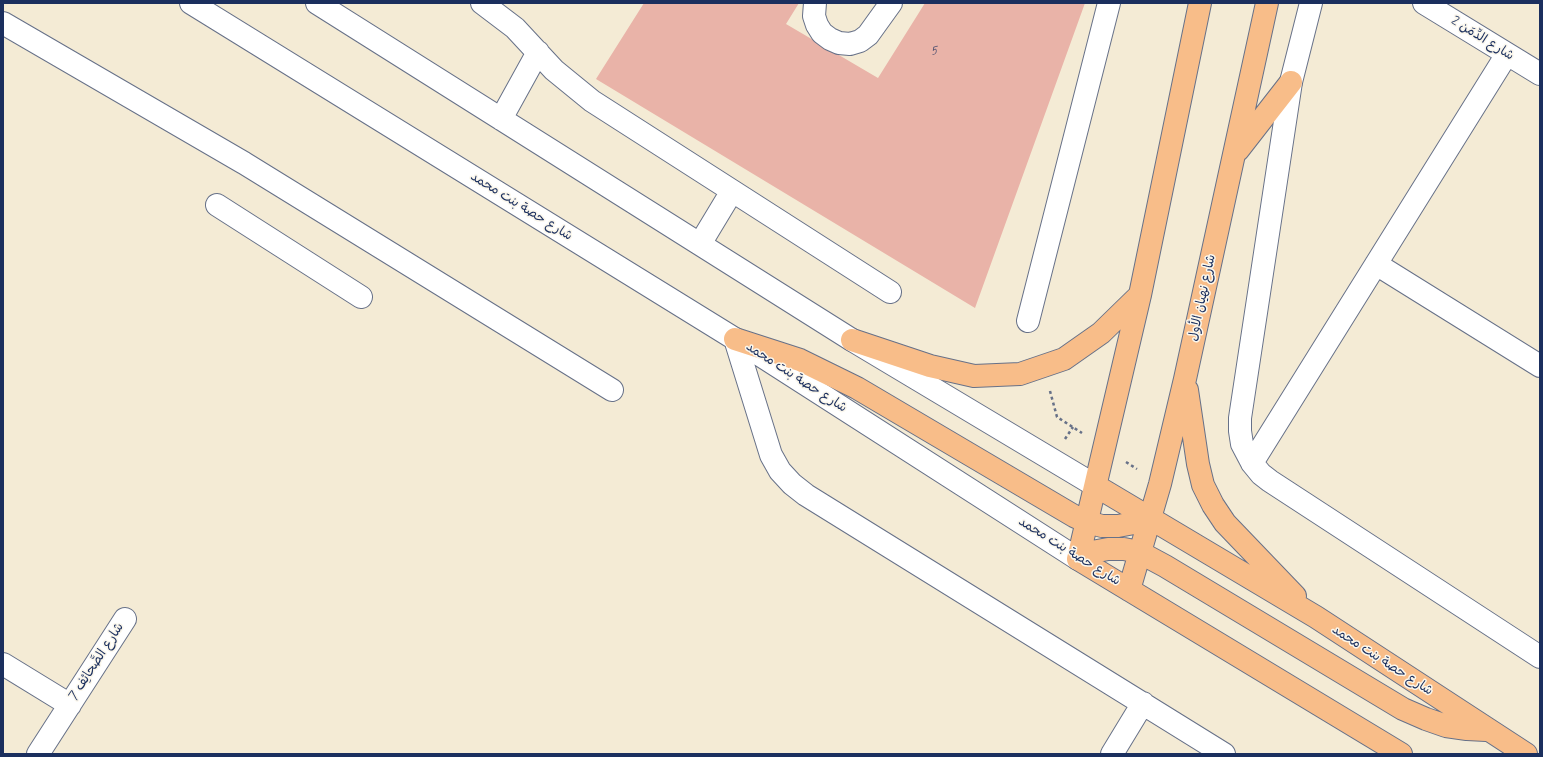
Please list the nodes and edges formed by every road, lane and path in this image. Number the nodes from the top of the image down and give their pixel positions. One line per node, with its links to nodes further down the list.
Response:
1 (191, 3): 27 (street, شارع حصة بنت محمد)
2 (317, 3): 17 (street, شارع حصة بنت محمد)
3 (482, 3): 13 (street)
4 (815, 3): 5 (street)
5 (891, 3)
6 (1109, 3): 26 (street)
7 (1200, 3): 24 (main road)
8 (1267, 3): 18 (main road, شارع نهيان الأول)
9 (1329, 3): 11 (street)
10 (1424, 3): 14 (street, شارع الدِّمَن 2)
11 (1309, 12): 16 (street)
12 (3, 23): 31 (street)
13 (538, 52): 17 (street); 19 (street)
14 (1507, 54): 15 (street, شارع الدِّمَن 2); 22 (street)
15 (1540, 74)
16 (1291, 82): 18 (main road); 32 (street)
17 (501, 119): 21 (street, شارع حصة بنت محمد)
18 (1234, 154): 30 (main road, شارع نهيان الأول)
19 (732, 191): 21 (street); 23 (street)
20 (217, 205): 25 (street)
21 (700, 244): 28 (street, شارع حصة بنت محمد)
22 (1376, 264): 29 (street); 32 (street)
23 (890, 292)
24 (1140, 295): 28 (main road); 33 (main road)
25 (361, 297)
26 (1028, 321)
27 (735, 339): 35 (main road); 37 (street, شارع حصة بنت محمد); 43 (street)
28 (852, 340): 33 (street, شارع حصة بنت محمد)
29 (1540, 366)
30 (1185, 379): 34 (main road, شارع نهيان الأول); 39 (main road)
31 (612, 390)
32 (1252, 463): 41 (street)
33 (1096, 486): 34 (main road, شارع حصة بنت محمد); 35 (main road)
34 (1149, 518): 35 (main road); 36 (main road, شارع نهيان الأول); 39 (main road, شارع حصة بنت محمد)
35 (1087, 522): 37 (main road)
36 (1139, 552): 37 (main road); 38 (main road, شارع نهيان الأول); 45 (main road)
37 (1078, 559): 38 (main road, شارع حصة بنت محمد)
38 (1129, 590): 49 (main road, شارع حصة بنت محمد)
39 (1316, 617): 45 (main road, شارع حصة بنت محمد)
40 (125, 619): 44 (street, شارع الصَّحائِف 7)
41 (1540, 657)
42 (3, 664): 44 (street, شارع الصَّحائِف 7)
43 (1143, 703): 47 (street); 48 (street)
44 (70, 705): 46 (street, شارع الصَّحائِف 7)
45 (1489, 730): 50 (main road, شارع حصة بنت محمد)
46 (38, 754)
47 (1112, 754)
48 (1224, 754)
49 (1401, 754)
50 (1526, 754)

